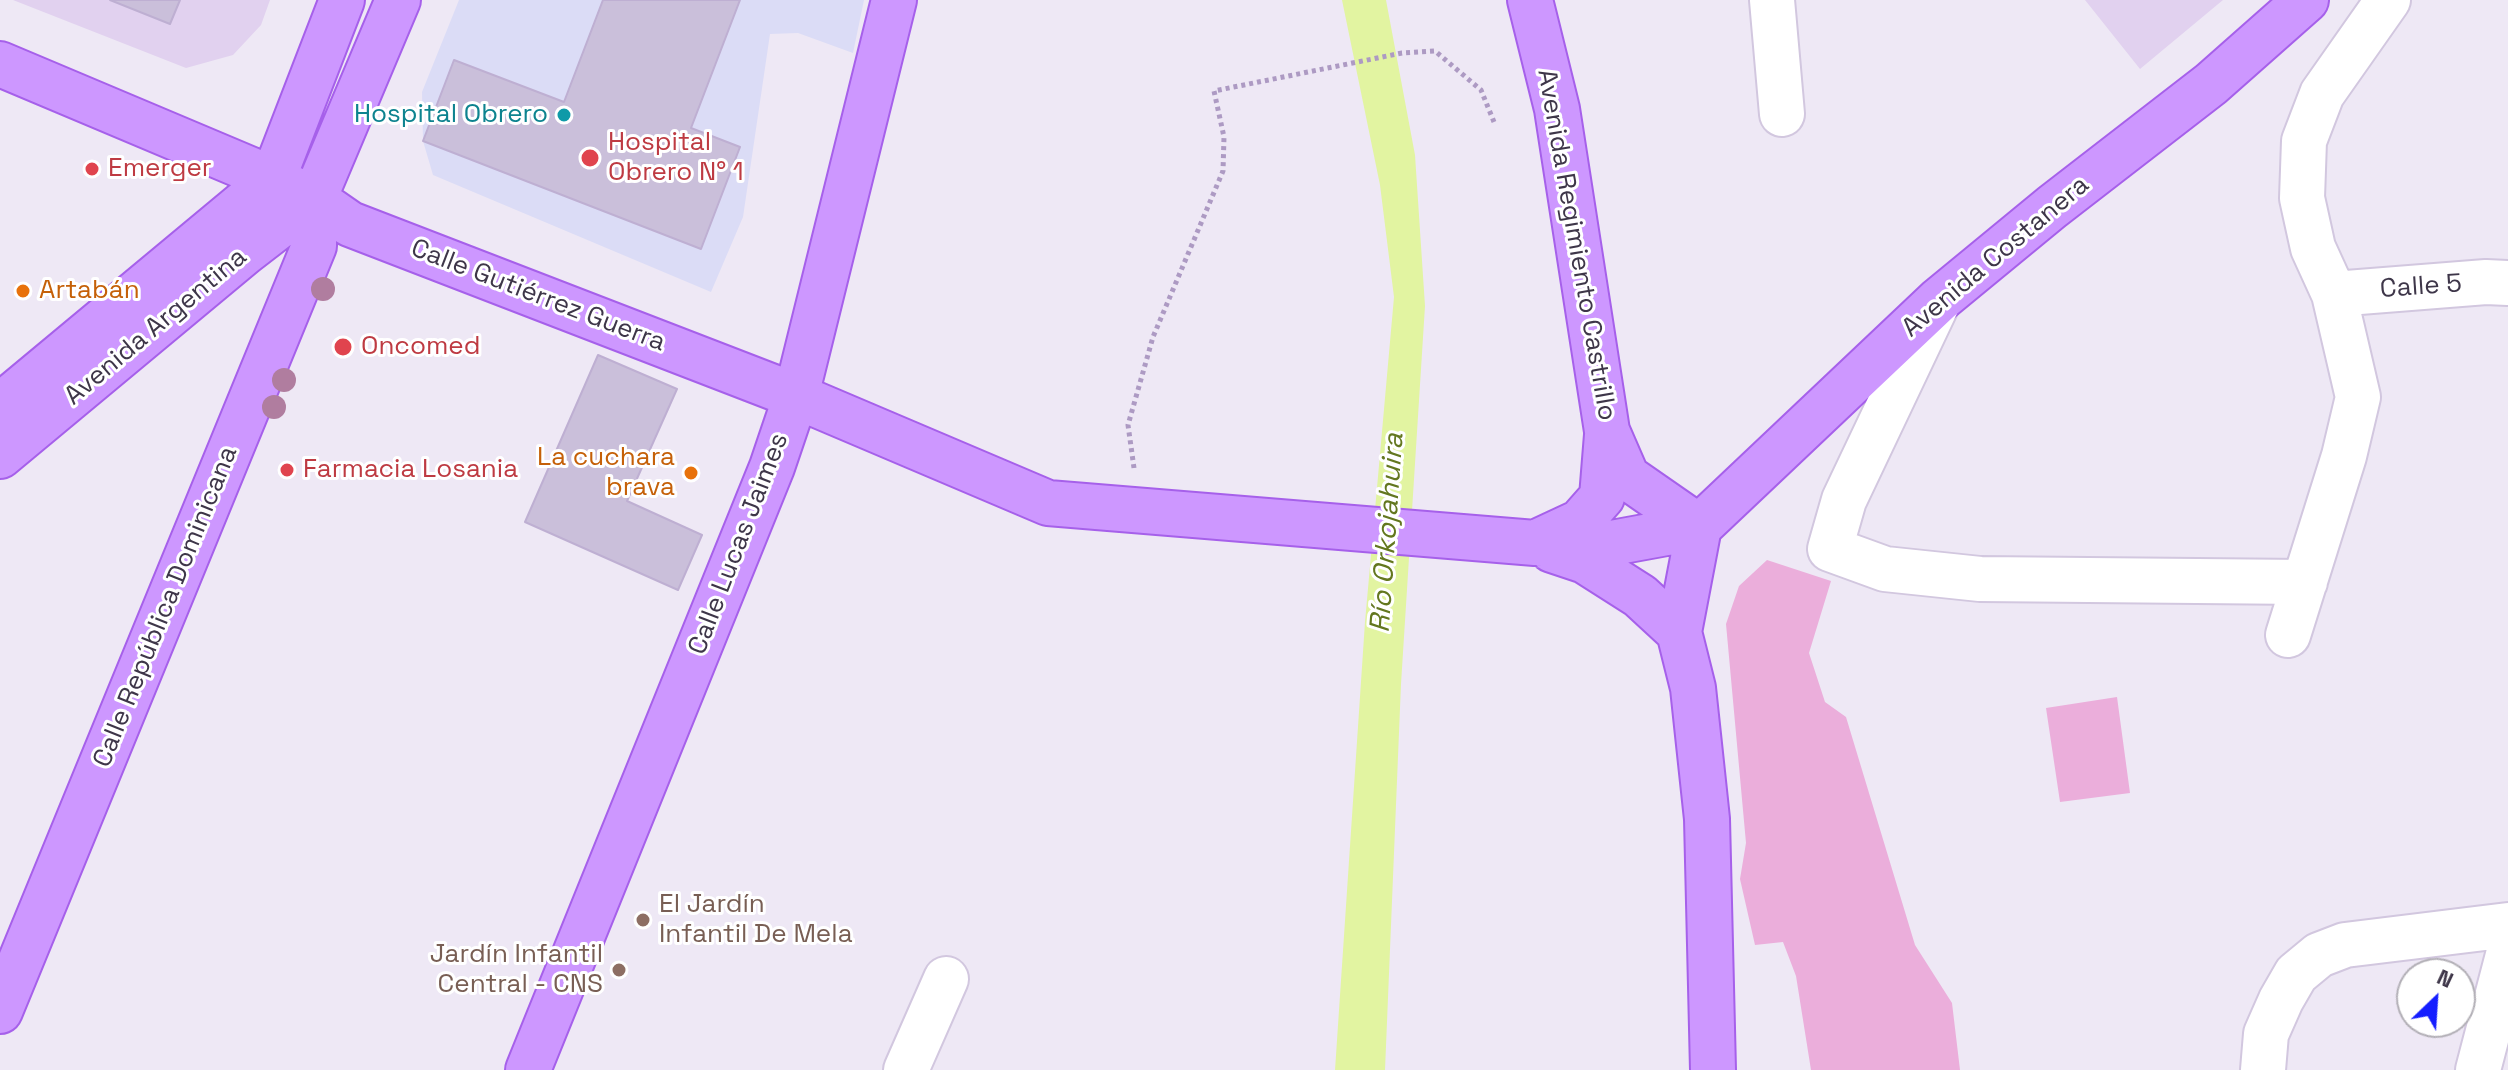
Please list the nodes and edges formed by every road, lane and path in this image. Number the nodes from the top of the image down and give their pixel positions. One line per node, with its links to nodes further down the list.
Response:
1 (894, 0): 16 (main road, Calle Lucas Jaimes)
2 (1530, 0): 18 (main road, Avenida Regimiento Castrillo)
3 (1772, 0): 9 (street)
4 (2306, 0): 15 (main road, Avenida Costanera)
5 (2388, 0): 14 (street)
6 (339, 9): 7 (main road); 11 (main road)
7 (391, 19): 12 (main road)
8 (0, 64): 11 (main road, Calle Gutiérrez Guerra)
9 (1782, 114)
10 (1494, 122): 19 (path)
11 (273, 179): 12 (main road, Calle Gutiérrez Guerra); 17 (main road, Avenida Argentina)
12 (314, 199): 16 (main road, Calle Gutiérrez Guerra); 17 (main road, Avenida Argentina); 28 (main road, Calle República Dominicana)
13 (2508, 283): 14 (street, Calle 5)
14 (2334, 294): 22 (street)
15 (1939, 300): 20 (main road, Avenida Costanera); 22 (street)
16 (796, 396): 21 (main road, Calle Gutiérrez Guerra); 29 (main road, Calle Lucas Jaimes)
17 (4, 431)
18 (1607, 431): 20 (main road, Avenida Regimiento Castrillo); 21 (main road)
19 (1136, 478)
20 (1699, 527): 21 (main road); 23 (main road)
21 (1528, 543): 23 (main road)
22 (2305, 582): 24 (street)
23 (1679, 632): 31 (main road)
24 (2288, 635)
25 (2508, 925): 32 (street)
26 (2508, 955): 33 (street)
27 (946, 979): 30 (street)
28 (0, 1011)
29 (528, 1070)
30 (906, 1070)
31 (1713, 1070)
32 (2263, 1070)
33 (2478, 1070)

